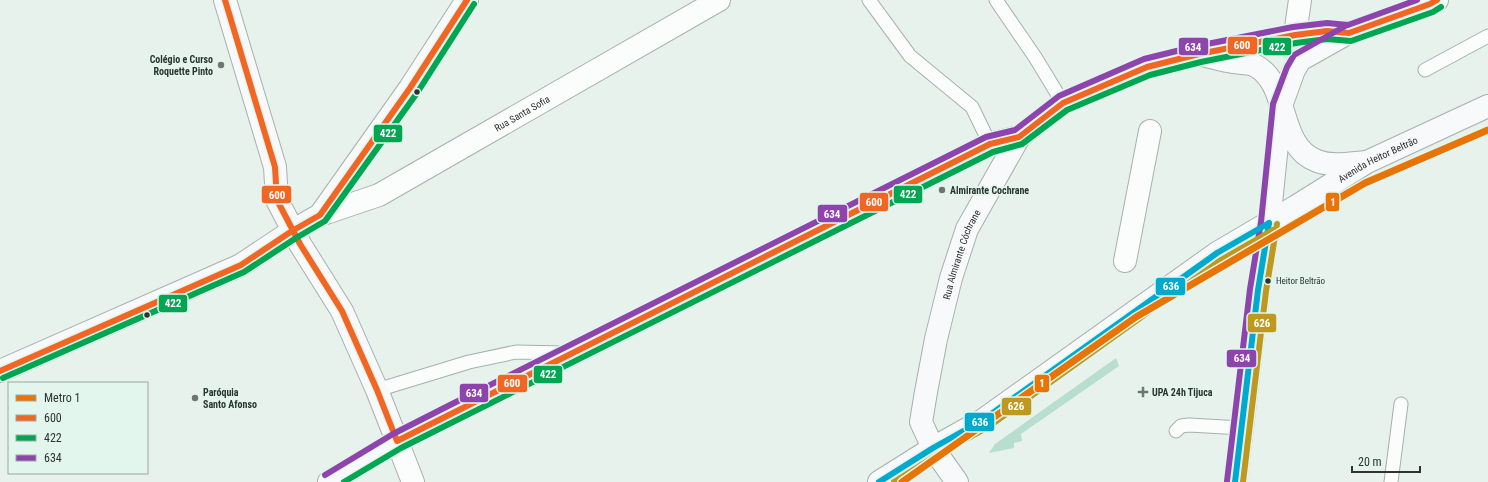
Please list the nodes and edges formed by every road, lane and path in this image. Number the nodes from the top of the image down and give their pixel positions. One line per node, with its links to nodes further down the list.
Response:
1 (224, 0): 22 (street)
2 (467, 0): 20 (street)
3 (719, 0): 20 (street, Rua Santa Sofia)
4 (869, 0): 18 (lane)
5 (996, 0): 13 (lane)
6 (1300, 0): 9 (street)
7 (1437, 0): 8 (street, Rua Almirante Cóchrane)
8 (1349, 33): 9 (street, Rua Almirante Cóchrane); 14 (street)
9 (1295, 35): 11 (street, Rua Almirante Cóchrane)
10 (1488, 36): 12 (lane)
11 (1199, 54): 13 (street, Rua Almirante Cóchrane); 14 (street)
12 (1425, 70)
13 (1063, 103): 17 (street, Rua Almirante Cóchrane)
14 (1281, 106): 19 (street); 21 (street)
15 (1488, 106): 19 (street, Avenida Heitor Beltrão)
16 (1150, 130): 23 (street)
17 (1019, 137): 18 (street); 31 (street, Rua Almirante Cóchrane)
18 (990, 144): 24 (street)
19 (1367, 162): 21 (street, Avenida Heitor Beltrão)
20 (320, 215): 22 (street)
21 (1269, 223): 28 (street); 31 (street, Avenida Heitor Beltrão)
22 (292, 231): 25 (street); 26 (street)
23 (1125, 261)
24 (574, 353): 26 (lane); 30 (street)
25 (0, 372)
26 (377, 390): 30 (street)
27 (1401, 404): 37 (lane)
28 (1242, 428): 29 (lane); 36 (street)
29 (1176, 431)
30 (397, 441): 32 (street); 33 (street)
31 (933, 448): 34 (street, Avenida Heitor Beltrão); 35 (street, Rua Almirante Cóchrane)
32 (329, 482)
33 (413, 482)
34 (879, 482)
35 (957, 482)
36 (1235, 482)
37 (1391, 482)

